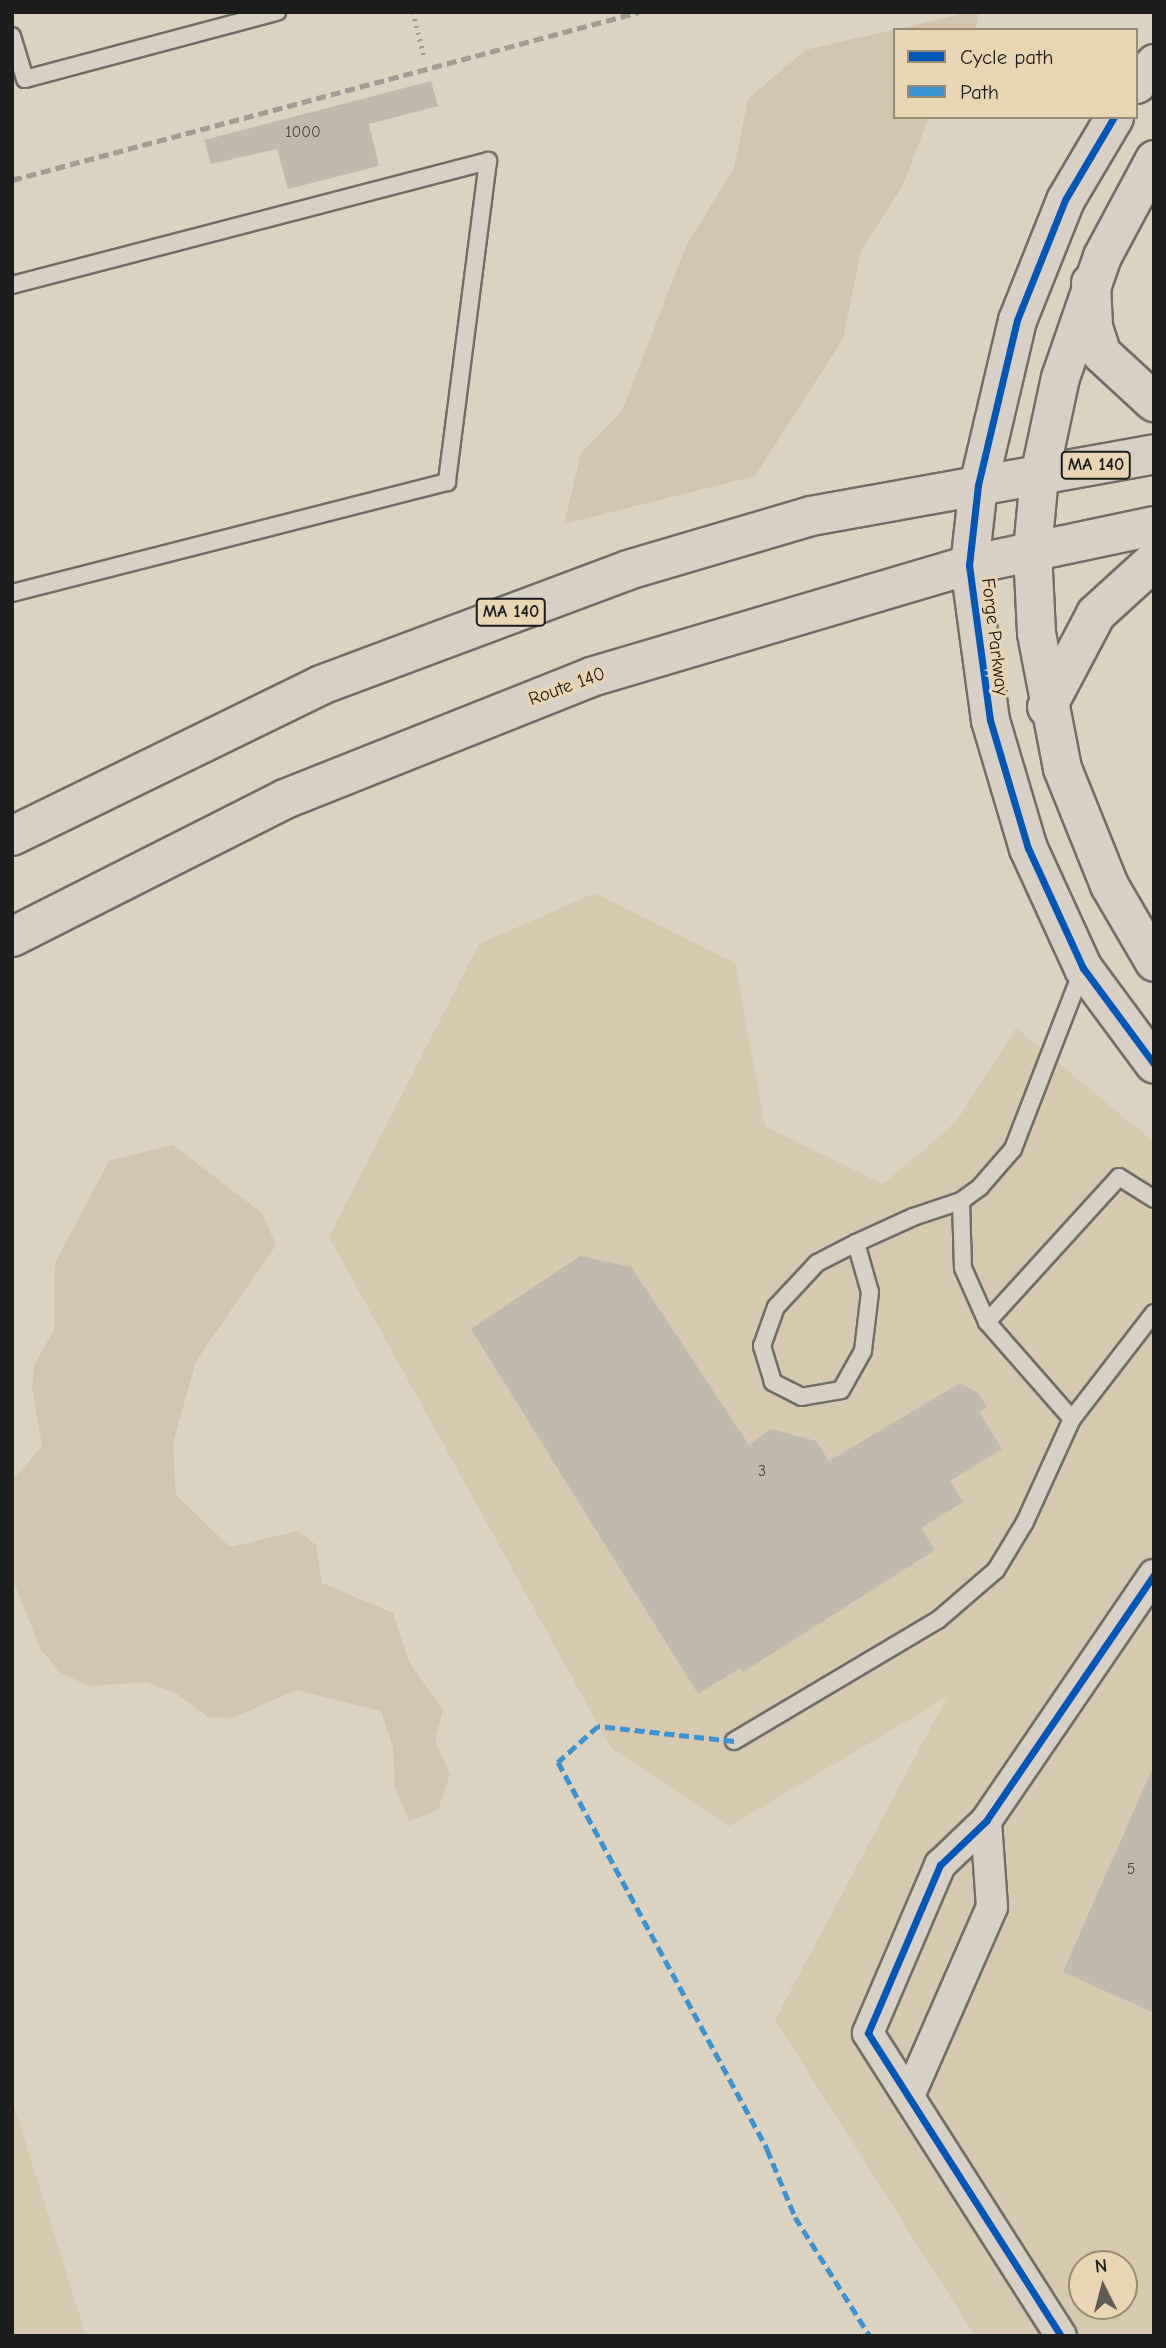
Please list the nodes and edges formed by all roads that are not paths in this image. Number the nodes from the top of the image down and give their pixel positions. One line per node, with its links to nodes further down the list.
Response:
1 (277, 12): 2 (lane)
2 (12, 36)
3 (1113, 119): 10 (street, Forge Parkway)
4 (1154, 159): 5 (street)
5 (1091, 283): 7 (main road); 9 (street)
6 (12, 285): 15 (lane)
7 (1154, 402)
8 (1154, 454): 9 (main road, MA 140)
9 (1039, 475): 10 (main road, MA 140); 12 (street)
10 (978, 485): 14 (street, Forge Parkway); 17 (main road, MA 140)
11 (1154, 526): 12 (main road, Route 140)
12 (1032, 550): 14 (main road, Route 140); 16 (street)
13 (1154, 561): 16 (main road)
14 (969, 565): 18 (main road, Route 140); 20 (street, Forge Parkway)
15 (12, 593)
16 (1048, 707): 19 (street)
17 (12, 836)
18 (12, 937)
19 (1154, 962)
20 (1083, 968): 21 (street, Forge Parkway); 23 (lane)
21 (1154, 1064)
22 (1154, 1199): 26 (lane)
23 (961, 1201): 24 (lane); 26 (lane)
24 (856, 1243): 24 (lane)
25 (1154, 1313): 27 (lane)
26 (987, 1322): 27 (lane)
27 (1072, 1419): 29 (lane)
28 (1154, 1576): 30 (street)
29 (734, 1741)
30 (986, 1821): 31 (street); 31 (street)
31 (909, 2096): 32 (street)
32 (1061, 2336)

